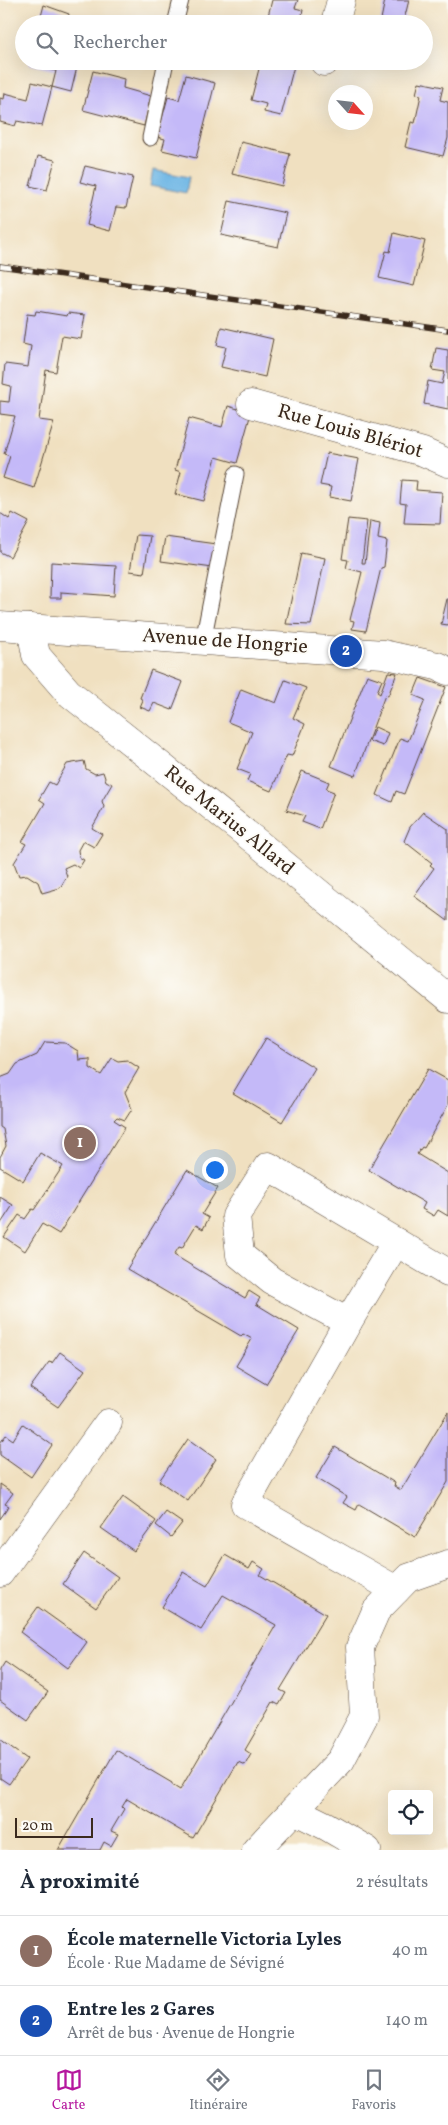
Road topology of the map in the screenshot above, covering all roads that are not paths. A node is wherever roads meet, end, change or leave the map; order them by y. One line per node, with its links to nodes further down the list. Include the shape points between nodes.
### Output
1 (181, 0): 3 (lane)
2 (341, 0): 4 (street)
3 (177, 15)
4 (337, 15)
5 (164, 70): 6 (lane)
6 (150, 138)
7 (251, 404): 8 (street, Rue Louis Blériot, via 423,452)
8 (448, 463)
9 (236, 474): 12 (lane)
10 (0, 626): 11 (street, Avenue de Hongrie)
11 (32, 628): 12 (street, Avenue de Hongrie); 14 (street, Rue Marius Allard, via 36,655 68,692)
12 (203, 641): 13 (street, Avenue de Hongrie, via 383,654)
13 (448, 671)
14 (448, 999)
15 (396, 1242): 16 (street); 17 (street); 17 (street, via 268,1166 236,1216 240,1255 272,1281)
16 (448, 1273)
17 (348, 1322): 21 (street, via 245,1504)
18 (108, 1423): 20 (street)
19 (448, 1564): 21 (street, via 408,1578)
20 (0, 1572)
21 (396, 1590): 22 (street, via 376,1611 360,1647 364,1716 341,1760)
22 (294, 1810): 23 (street); 24 (street)
23 (256, 1850)
24 (367, 1850)

